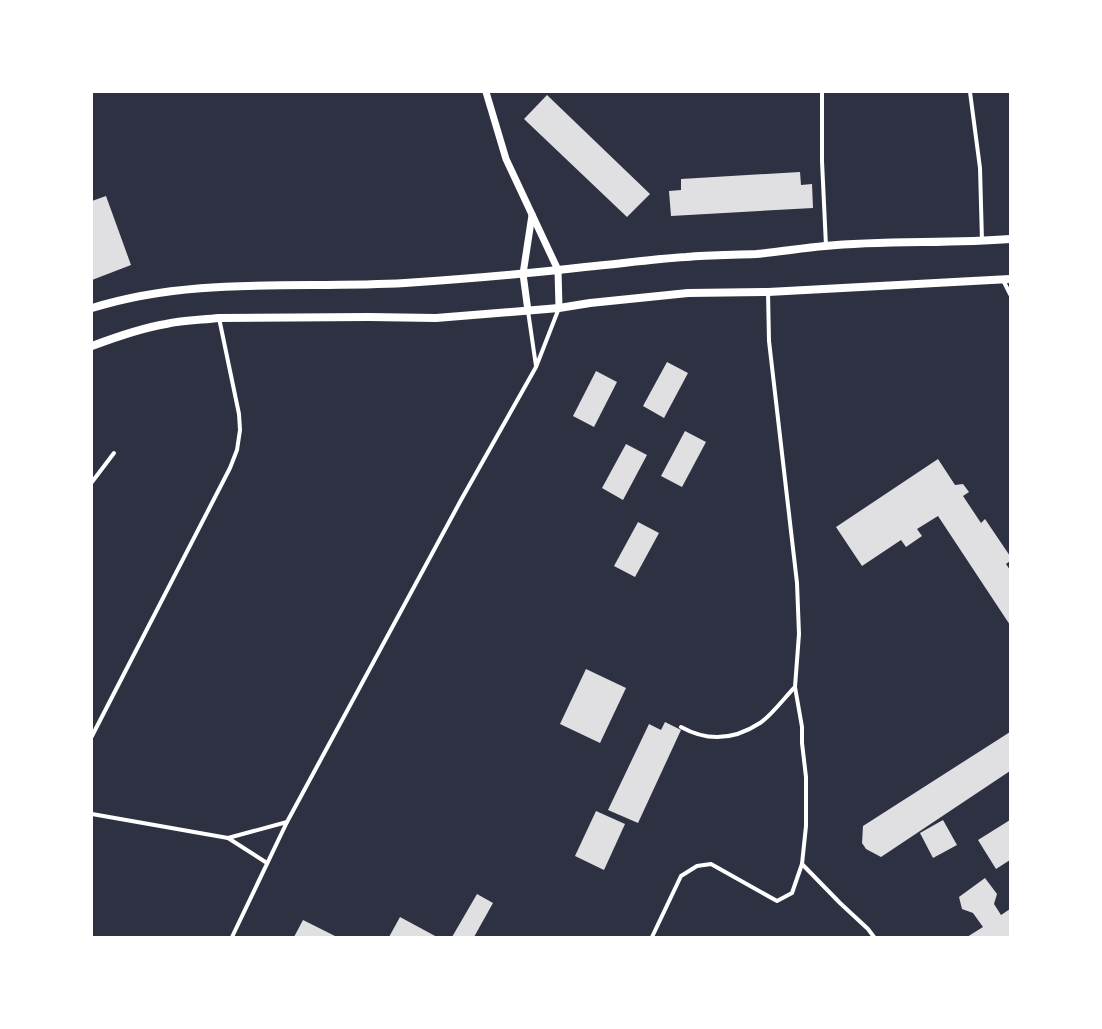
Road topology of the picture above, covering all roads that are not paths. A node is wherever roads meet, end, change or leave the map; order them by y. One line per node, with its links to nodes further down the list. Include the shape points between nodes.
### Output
1 (486, 92): 4 (street, via 506,159)
2 (822, 92): 7 (street)
3 (970, 92): 6 (street, via 980,168)
4 (532, 215): 8 (street); 9 (street)
5 (1010, 239): 6 (main road)
6 (982, 241): 7 (main road)
7 (826, 246): 8 (main road)
8 (558, 270): 9 (main road); 14 (street)
9 (524, 274): 13 (main road, via 404,283 203,288 138,296); 15 (street)
10 (1006, 280): 11 (main road); 12 (street)
11 (768, 292): 14 (main road, via 688,293); 21 (street, via 770,341 797,583 799,634)
12 (1010, 294)
13 (92, 308)
14 (559, 308): 15 (main road); 18 (street)
15 (528, 311): 16 (main road, via 436,318); 18 (street)
16 (219, 318): 17 (main road, via 166,324 118,336); 23 (street, via 239,414 237,450)
17 (92, 346)
18 (536, 367): 25 (street)
19 (114, 453): 20 (street)
20 (92, 482)
21 (795, 687): 22 (street, via 761,723 734,735 718,738 704,736 692,733); 28 (street, via 806,777 806,826)
22 (681, 726)
23 (92, 736)
24 (92, 814): 26 (street)
25 (287, 822): 26 (street); 27 (street)
26 (228, 838): 27 (street)
27 (267, 863): 29 (street)
28 (802, 864): 30 (street, via 792,893 777,901 711,864 697,866 681,876); 31 (street)
29 (232, 937)
30 (652, 937)
31 (874, 937)

